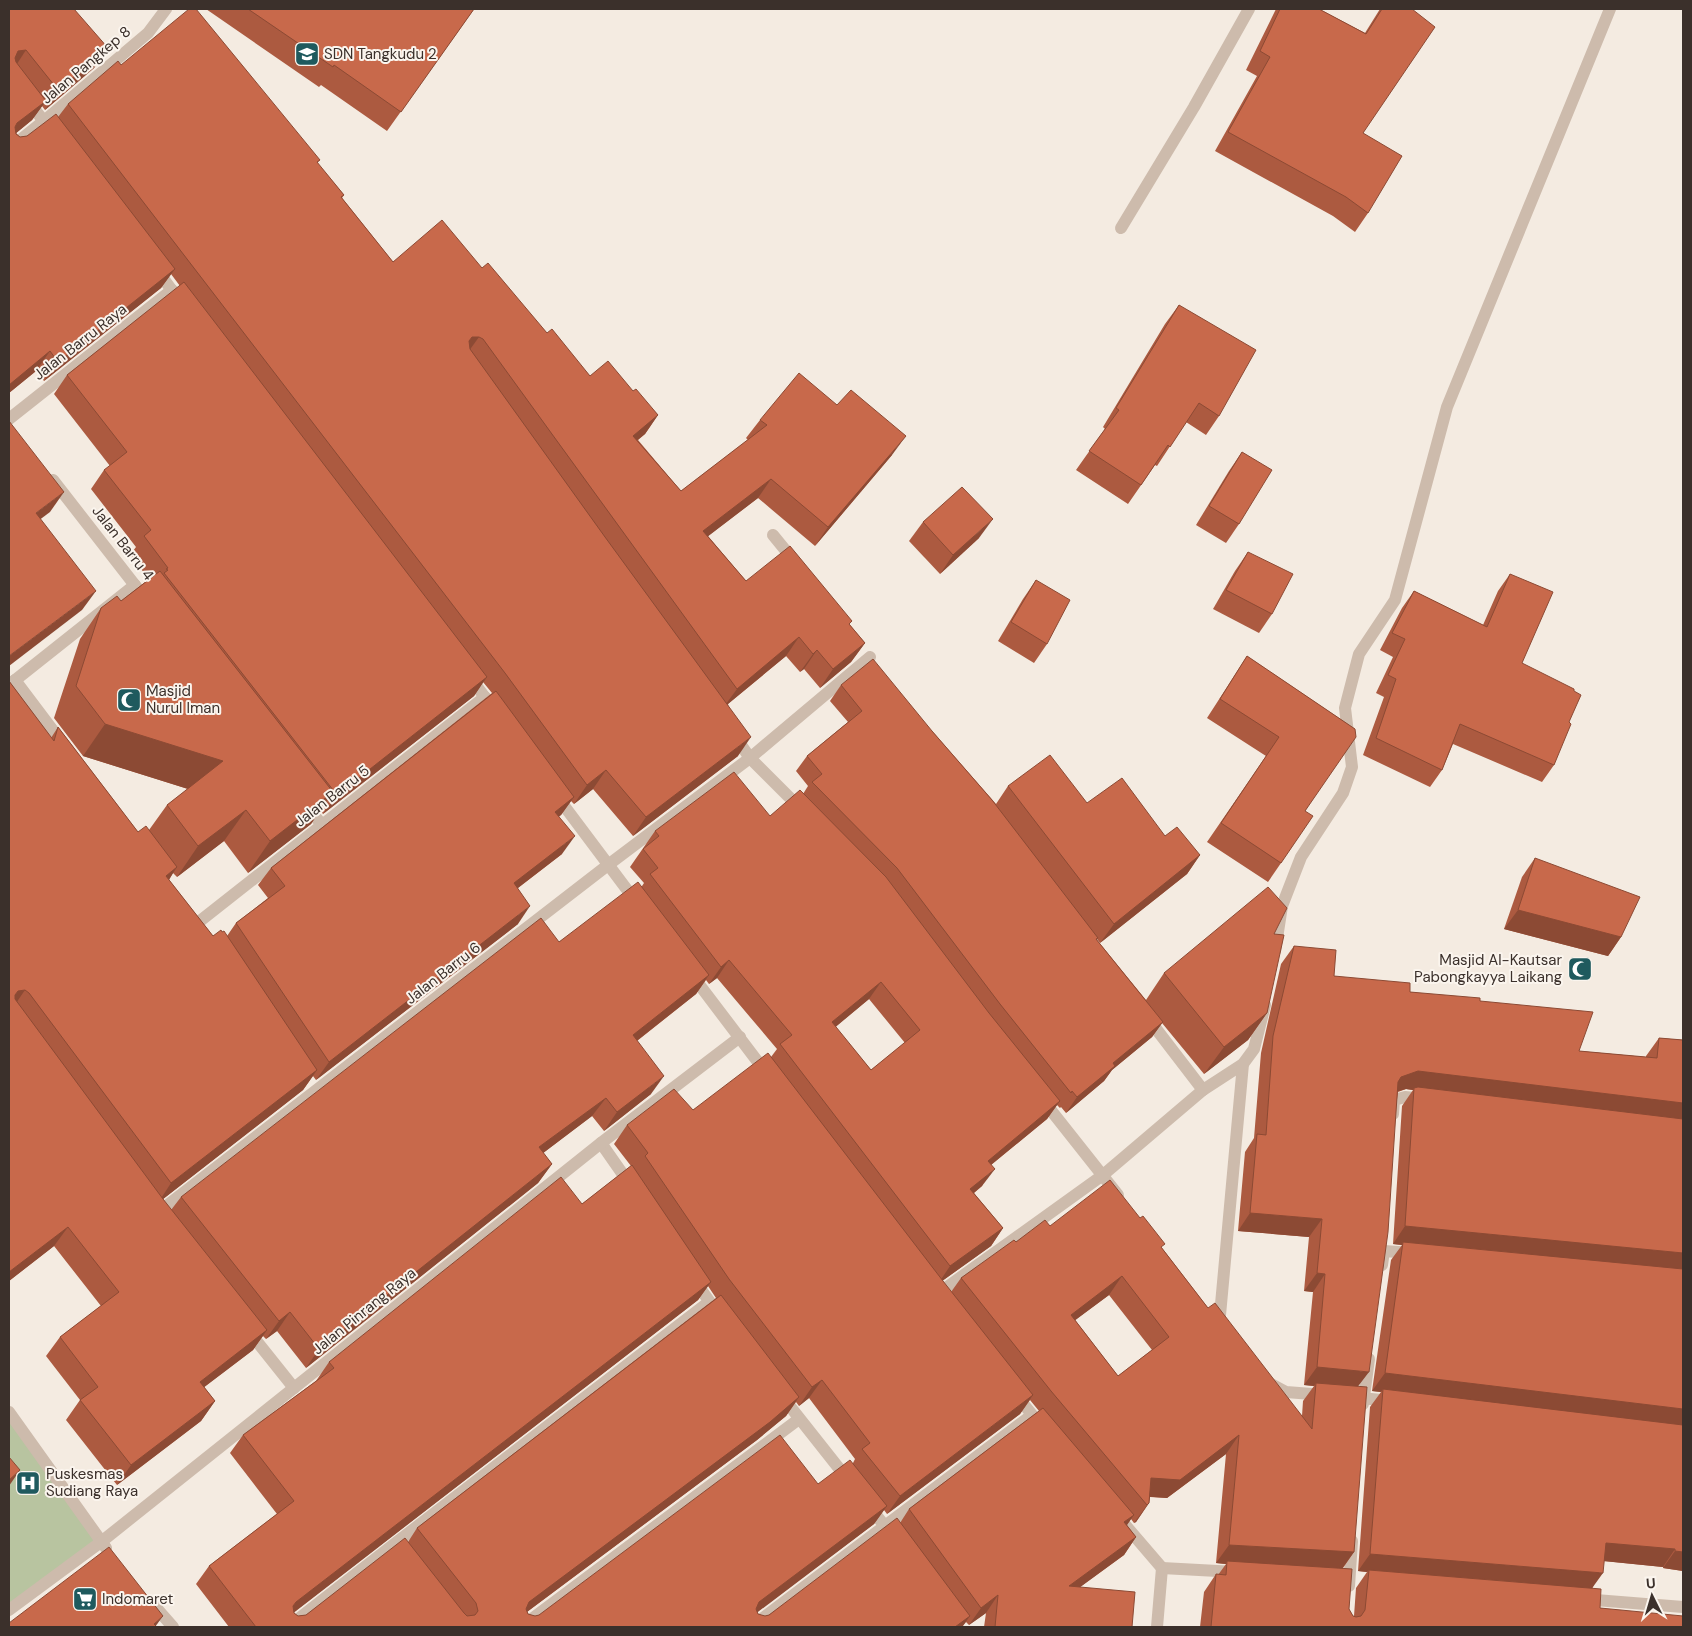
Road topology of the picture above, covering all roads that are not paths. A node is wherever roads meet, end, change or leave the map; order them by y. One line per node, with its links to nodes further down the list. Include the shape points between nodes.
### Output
1 (166, 9): 5 (street, Jalan Pangkep 8, via 148,34)
2 (1249, 9): 8 (street)
3 (1610, 9): 33 (street, via 1447,407 1395,600 1359,654 1345,708 1352,767 1343,793 1301,857 1282,906)
4 (9, 77): 5 (street)
5 (44, 121): 6 (street); 7 (street, Jalan Pangkep 8)
6 (62, 144)
7 (9, 148)
8 (1121, 228)
9 (149, 259): 10 (street)
10 (172, 290): 11 (street); 12 (street, Jalan Barru Raya)
11 (190, 313)
12 (9, 419)
13 (45, 470): 16 (street, Jalan Barru 4)
14 (773, 535): 15 (street)
15 (803, 573)
16 (135, 584): 17 (street, Jalan Barru 4); 20 (street)
17 (153, 608)
18 (870, 657): 25 (street, Jalan Barru 6)
19 (461, 666): 21 (street)
20 (12, 682): 24 (street)
21 (485, 697): 22 (street); 29 (street, Jalan Barru 5)
22 (503, 721)
23 (727, 726): 25 (street)
24 (74, 758)
25 (750, 758): 28 (street); 30 (street, Jalan Barru 6)
26 (549, 785): 30 (street)
27 (298, 794): 29 (street)
28 (812, 820)
29 (322, 825): 32 (street, Jalan Barru 5)
30 (608, 865): 31 (street); 48 (street, Jalan Barru 6, via 311,1087)
31 (644, 912)
32 (200, 921)
33 (1272, 962)
34 (686, 967): 37 (street)
35 (1267, 996): 38 (street, via 1254,1049)
36 (1136, 1004): 40 (street)
37 (740, 1037): 39 (street); 44 (street, Jalan Pinrang Raya)
38 (1242, 1064): 40 (street); 54 (street, via 1222,1332)
39 (774, 1082)
40 (1203, 1090): 45 (street)
41 (1037, 1092): 45 (street)
42 (1434, 1100): 43 (street, via 1405,1097 1394,1100)
43 (1392, 1122)
44 (601, 1143): 46 (street); 60 (street, Jalan Pinrang Raya)
45 (1103, 1175): 47 (street); 52 (street)
46 (639, 1199)
47 (1126, 1206)
48 (156, 1214)
49 (1423, 1254): 51 (street, via 1384,1246)
50 (688, 1270): 53 (street)
51 (1380, 1280)
52 (936, 1295)
53 (709, 1302): 56 (street); 83 (street, via 396,1548)
54 (1207, 1313)
55 (240, 1320): 60 (street)
56 (727, 1326)
57 (1370, 1349): 62 (street)
58 (1259, 1375): 62 (street, via 1286,1392)
59 (1008, 1385): 65 (street)
60 (294, 1388): 72 (street, Jalan Pinrang Raya)
61 (775, 1388): 67 (street)
62 (1363, 1398): 63 (street); 66 (street)
63 (1402, 1402)
64 (9, 1412): 72 (street)
65 (1032, 1415): 68 (street); 70 (street)
66 (1362, 1417)
67 (799, 1419): 70 (street); 84 (street)
68 (1050, 1436)
69 (1118, 1517): 75 (street)
70 (885, 1526): 73 (street); 85 (street)
71 (1353, 1532): 79 (street)
72 (101, 1542): 74 (street); 81 (street, Jalan Pinrang Raya)
73 (902, 1548)
74 (113, 1556)
75 (1162, 1568): 76 (street); 86 (street)
76 (1246, 1573)
77 (143, 1592): 82 (street)
78 (1575, 1598): 80 (street)
79 (1348, 1599)
80 (1683, 1607)
81 (9, 1610)
82 (173, 1627)
83 (288, 1627)
84 (521, 1627)
85 (752, 1627)
86 (1157, 1627)

